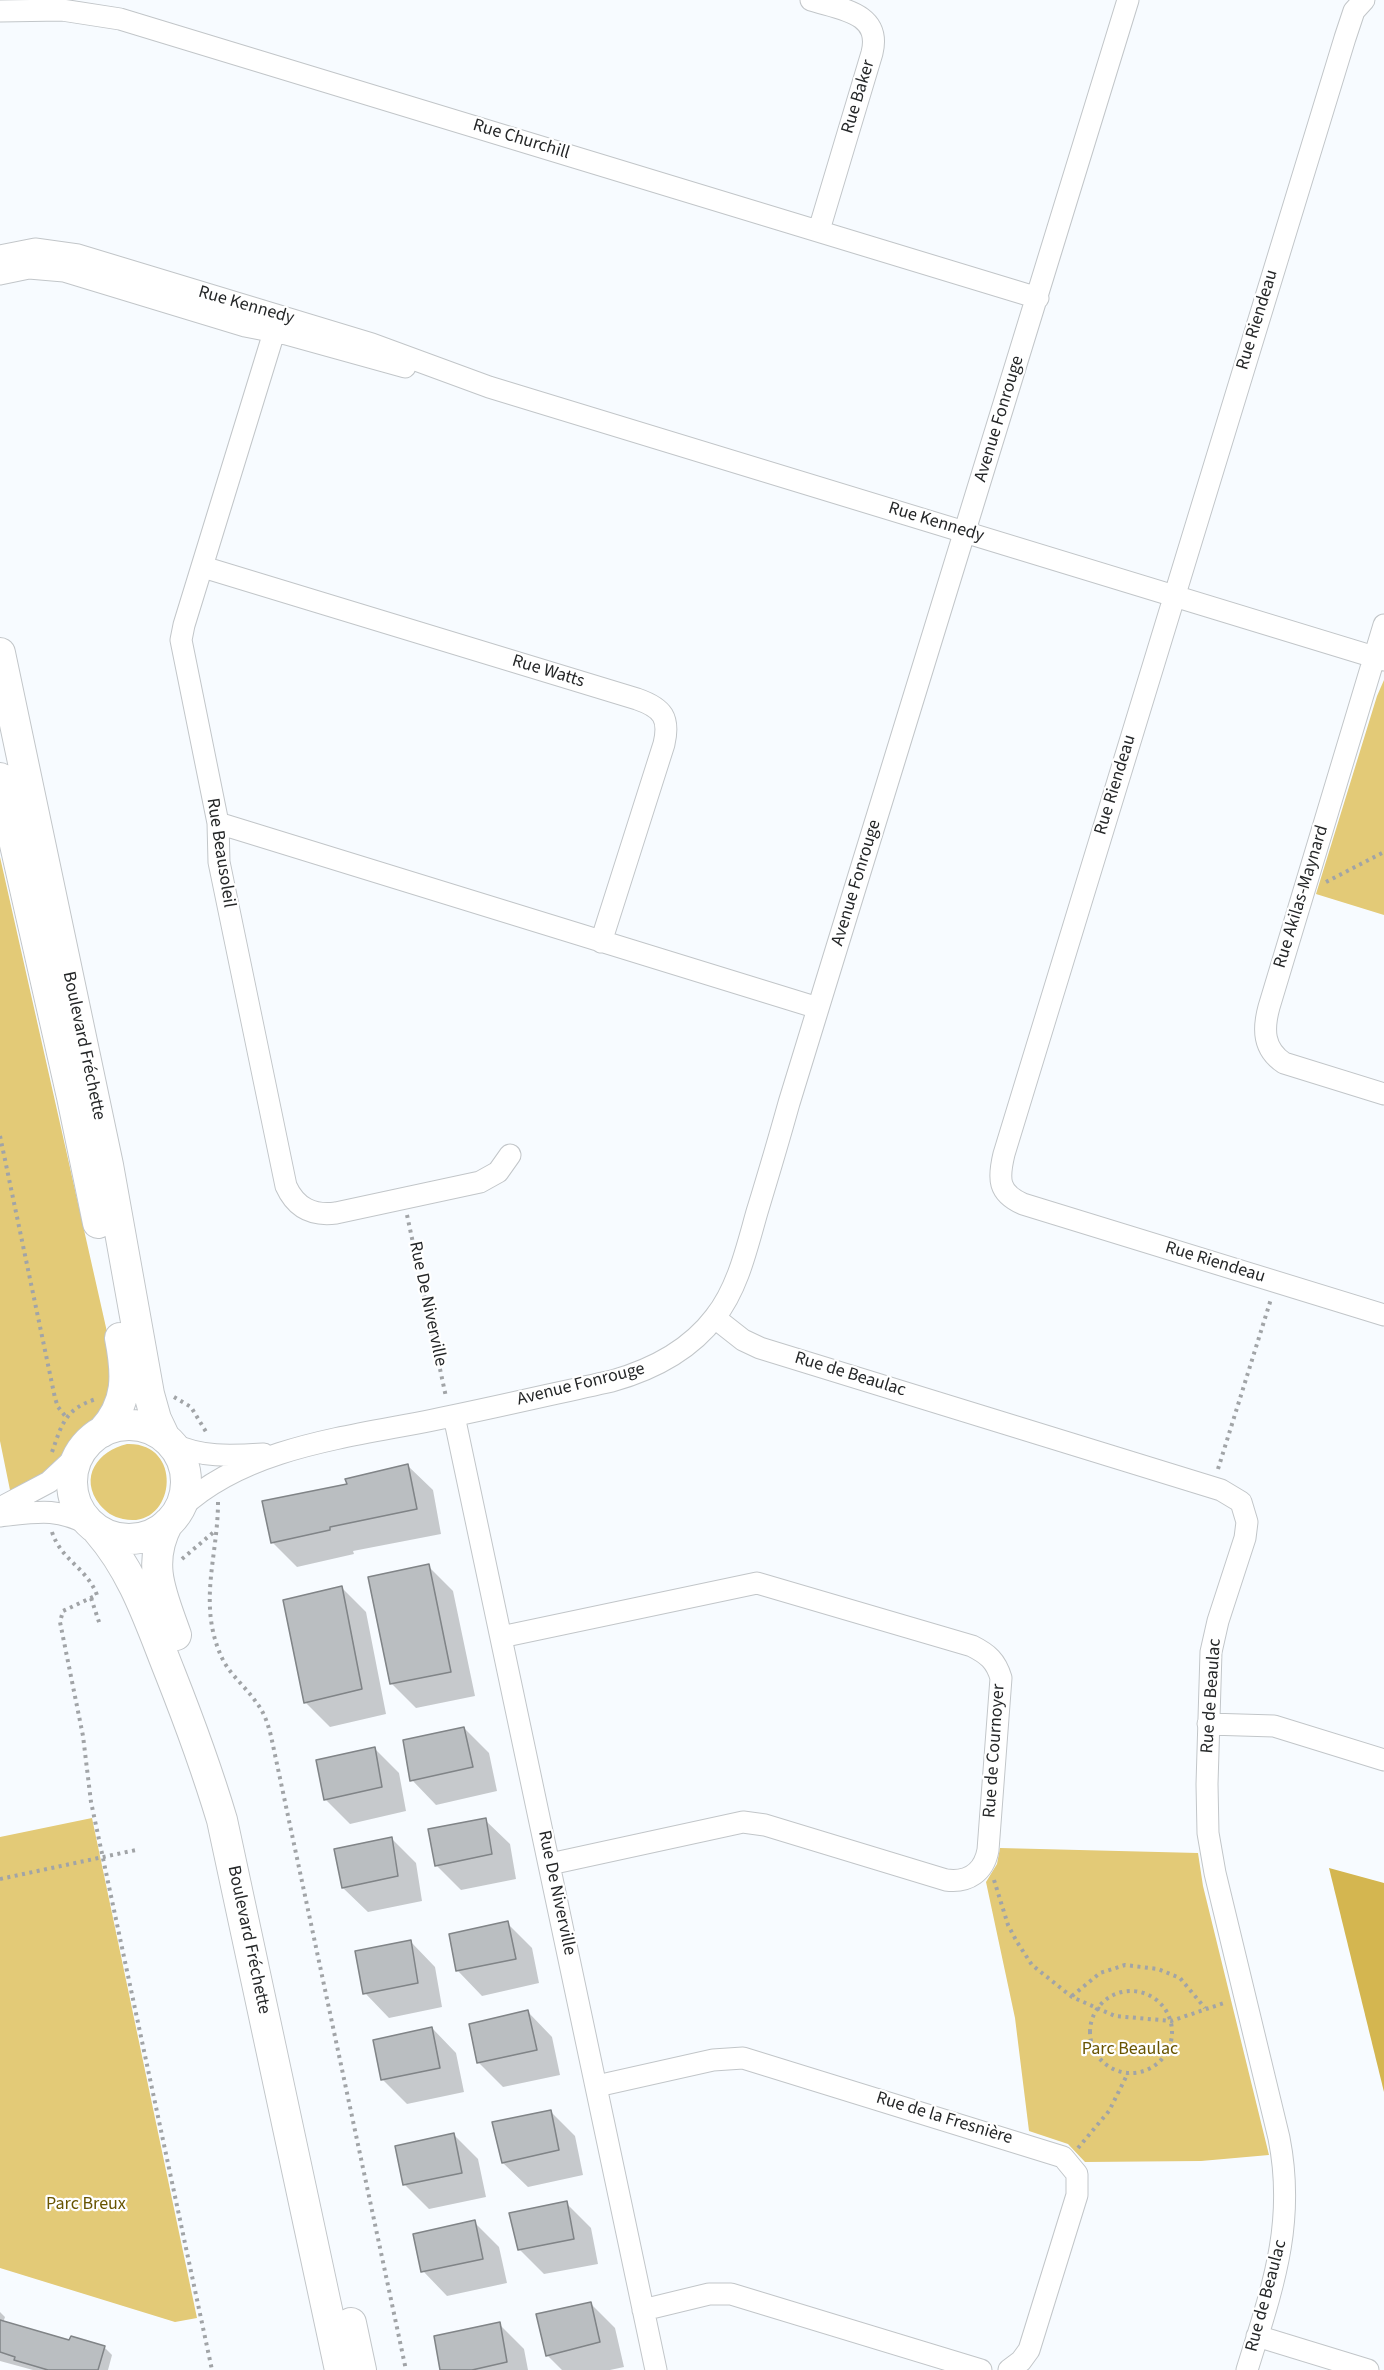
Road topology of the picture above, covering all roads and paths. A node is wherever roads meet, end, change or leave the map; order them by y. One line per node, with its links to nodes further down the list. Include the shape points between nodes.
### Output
1 (811, 0): 5 (street, Rue Baker, via 861,17 874,39)
2 (1128, 0): 7 (street, Avenue Fonrouge)
3 (1364, 0): 11 (street, Rue Riendeau, via 1354,11 1345,38)
4 (0, 11): 5 (street, Rue Churchill, via 62,10 120,19)
5 (819, 230): 7 (street, Rue Churchill)
6 (2, 259): 8 (street, Rue Kennedy, via 70,272 245,326)
7 (1038, 298): 9 (street, Avenue Fonrouge)
8 (277, 324): 9 (street, Rue Kennedy, via 369,359 489,387); 10 (street, Rue Beausoleil)
9 (966, 531): 11 (street, Rue Kennedy); 20 (street, Avenue Fonrouge)
10 (203, 567): 16 (street, Rue Beausoleil, via 181,640); 19 (street, Rue Watts, via 637,699 659,710 666,721 664,744)
11 (1174, 596): 14 (street, Rue Kennedy); 25 (street, Rue Riendeau, via 1004,1154 1000,1179 1008,1196 1023,1204)
12 (1384, 625): 14 (street, Rue Akilas-Maynard)
13 (0, 654): 33 (main road, Boulevard Fréchette, via 108,1165 149,1394 156,1419)
14 (1379, 658): 18 (street, Rue Akilas-Maynard)
15 (0, 778): 32 (main road, Boulevard Fréchette, via 75,1109 123,1352 123,1396 118,1412)
16 (218, 822): 19 (street); 23 (street, Rue Beausoleil, via 219,862 286,1186 295,1201 313,1212 327,1214 404,1200 480,1182 498,1172)
17 (1384, 852): 18 (path)
18 (1303, 895): 21 (street, Rue Akilas-Maynard, via 1266,1017 1268,1046 1277,1059 1290,1066)
19 (601, 942): 20 (street)
20 (818, 1008): 27 (street, Avenue Fonrouge, via 745,1253)
21 (1384, 1094)
22 (0, 1136): 31 (path, via 55,1398)
23 (510, 1155)
24 (407, 1212): 30 (path, Rue De Niverville)
25 (1276, 1282): 26 (street, Rue Riendeau); 37 (path)
26 (1384, 1315)
27 (715, 1318): 30 (street, Avenue Fonrouge, via 675,1353 642,1372 612,1381); 37 (street, Rue de Beaulac, via 760,1348)
28 (170, 1395): 34 (path, via 190,1407)
29 (98, 1398): 31 (path)
30 (450, 1406): 36 (street, Avenue Fonrouge); 48 (street, Rue De Niverville)
31 (66, 1417): 35 (path)
32 (102, 1432): 33 (main road, via 138,1425 157,1431); 35 (main road)
33 (168, 1440): 36 (street, via 192,1452 215,1455); 41 (main road, via 181,1459 186,1478 185,1497)
34 (210, 1440)
35 (65, 1454): 39 (street, via 49,1482); 43 (main road, via 73,1467 71,1487 77,1506)
36 (277, 1454): 41 (street, via 215,1480)
37 (1213, 1487): 49 (street, Rue de Beaulac, via 1241,1502 1247,1522 1214,1636)
38 (218, 1498): 44 (path)
39 (0, 1508)
40 (0, 1516): 43 (street, via 55,1512 72,1515)
41 (174, 1516): 43 (main road, via 159,1531 138,1539 117,1538); 68 (main road, Boulevard Fréchette, via 158,1545 159,1584 226,1768 245,1834)
42 (51, 1527): 46 (path, via 59,1549 94,1587 97,1595)
43 (94, 1528): 67 (main road, Boulevard Fréchette, via 120,1558 137,1589 202,1755 222,1820)
44 (215, 1530): 45 (path); 69 (path, via 208,1593 211,1623 222,1659 257,1702 271,1736)
45 (175, 1563)
46 (91, 1598): 47 (path); 52 (path, via 63,1611 60,1622)
47 (100, 1625)
48 (501, 1637): 53 (street, Rue de Cournoyer, via 757,1584 972,1646 992,1658 1000,1678); 54 (street, Rue De Niverville)
49 (1208, 1724): 50 (street, via 1274,1726); 57 (street, Rue de Beaulac, via 1209,1845)
50 (1384, 1760)
51 (136, 1850): 52 (path)
52 (103, 1857): 55 (path); 66 (path)
53 (986, 1858): 54 (street, via 973,1875 960,1881 946,1880 765,1825 743,1822); 56 (path, via 1017,1942 1032,1965)
54 (550, 1864): 62 (street, Rue De Niverville)
55 (0, 1879)
56 (1072, 1997): 58 (path); 59 (path, via 1100,1973 1125,1965 1158,1969 1180,1978)
57 (1245, 1997): 59 (path); 65 (street, Rue de Beaulac, via 1286,2182 1282,2245)
58 (1098, 2008): 60 (path, via 1115,2016); 60 (path, via 1114,1994 1136,1991 1156,1999); 61 (path, via 1091,2023 1092,2044 1104,2062)
59 (1205, 2008): 60 (path)
60 (1171, 2021): 61 (path, via 1171,2040 1163,2058 1146,2070)
61 (1128, 2072): 63 (path, via 1109,2111)
62 (597, 2086): 63 (street, Rue de la Fresnière, via 705,2061 744,2058 1053,2152); 64 (street, Rue De Niverville)
63 (1067, 2160): 72 (street, via 1077,2174 1077,2195 1029,2350)
64 (643, 2310): 70 (street, Rue De Niverville); 71 (street, via 709,2294 731,2294)
65 (1257, 2336): 73 (street, Rue de Beaulac); 74 (street)
66 (212, 2370)
67 (340, 2370)
68 (362, 2370)
69 (406, 2370)
70 (656, 2370)
71 (981, 2370)
72 (1009, 2370)
73 (1247, 2370)
74 (1368, 2370)

